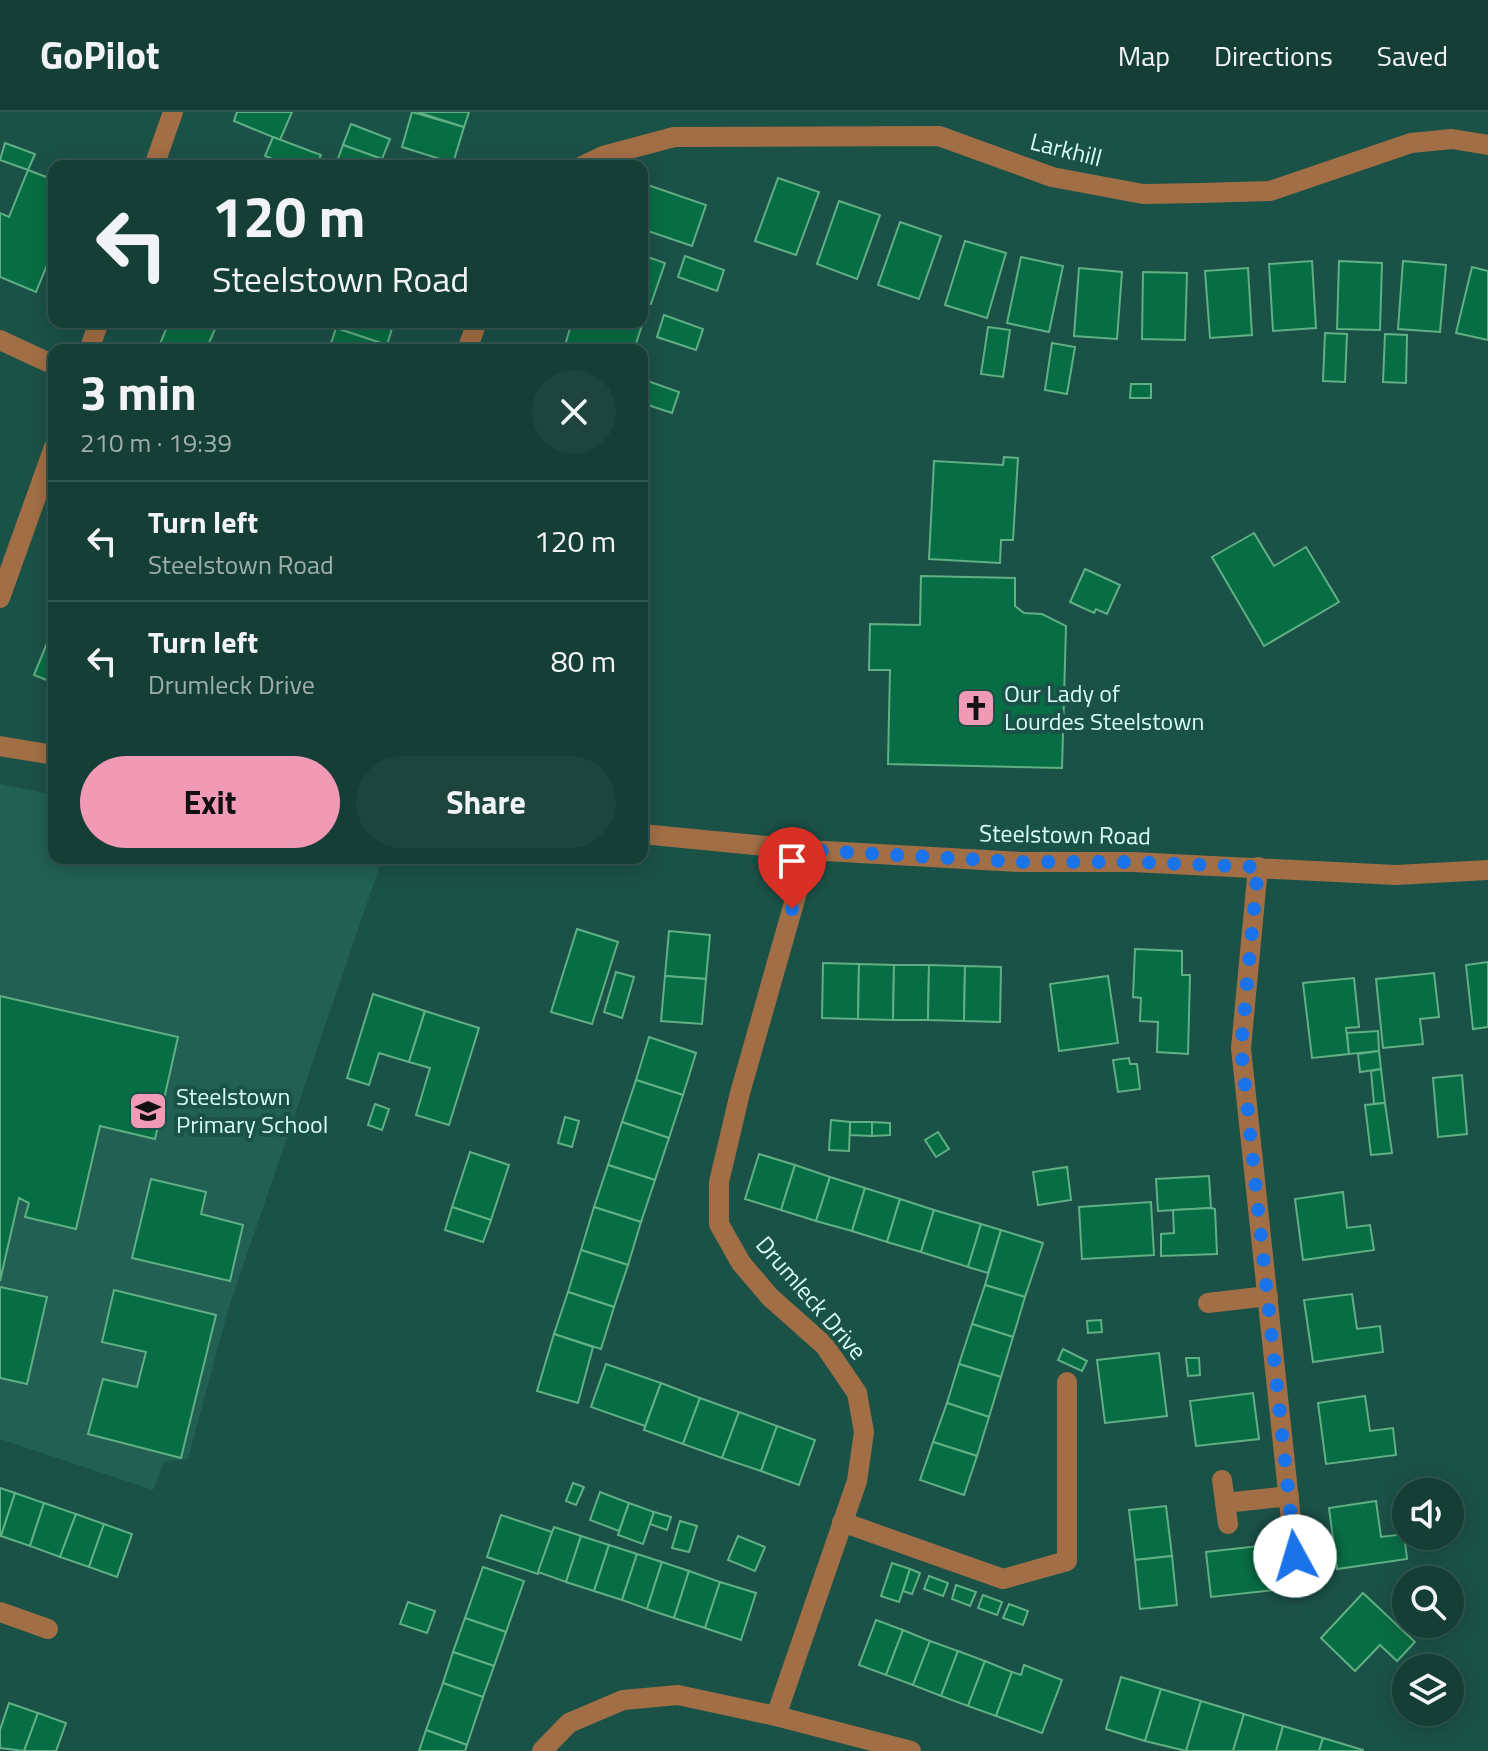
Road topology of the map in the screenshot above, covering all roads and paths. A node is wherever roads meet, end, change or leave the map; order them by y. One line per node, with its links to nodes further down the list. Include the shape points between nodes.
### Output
1 (173, 112): 3 (street)
2 (1488, 145): 4 (street, Larkhill, via 1452,139 1411,143 1270,191 1143,194 1052,177 939,136 674,137)
3 (156, 160)
4 (595, 160)
5 (0, 340): 6 (street)
6 (48, 362)
7 (48, 464): 8 (street)
8 (0, 598)
9 (0, 746): 10 (street)
10 (48, 754)
11 (648, 835): 12 (street, Steelstown Road)
12 (807, 850): 13 (street, Steelstown Road); 21 (street, Drumleck Drive, via 726,1152 719,1182 719,1224 741,1263 825,1346 857,1393 864,1432 857,1481)
13 (1258, 867): 14 (street, Steelstown Road, via 1396,875); 15 (street, via 1241,1048)
14 (1488, 870)
15 (1268, 1296): 16 (street); 19 (street)
16 (1208, 1303)
17 (1067, 1382): 21 (street, via 1067,1561 1003,1579)
18 (1222, 1480): 20 (street)
19 (1289, 1496): 20 (street); 23 (street)
20 (1225, 1503): 22 (street)
21 (842, 1522): 26 (street, Drumleck Drive)
22 (1228, 1524)
23 (1298, 1586)
24 (0, 1612): 25 (street)
25 (48, 1629)
26 (776, 1716): 27 (street, via 678,1695 623,1700 569,1723); 28 (street)
27 (542, 1751)
28 (911, 1751)

